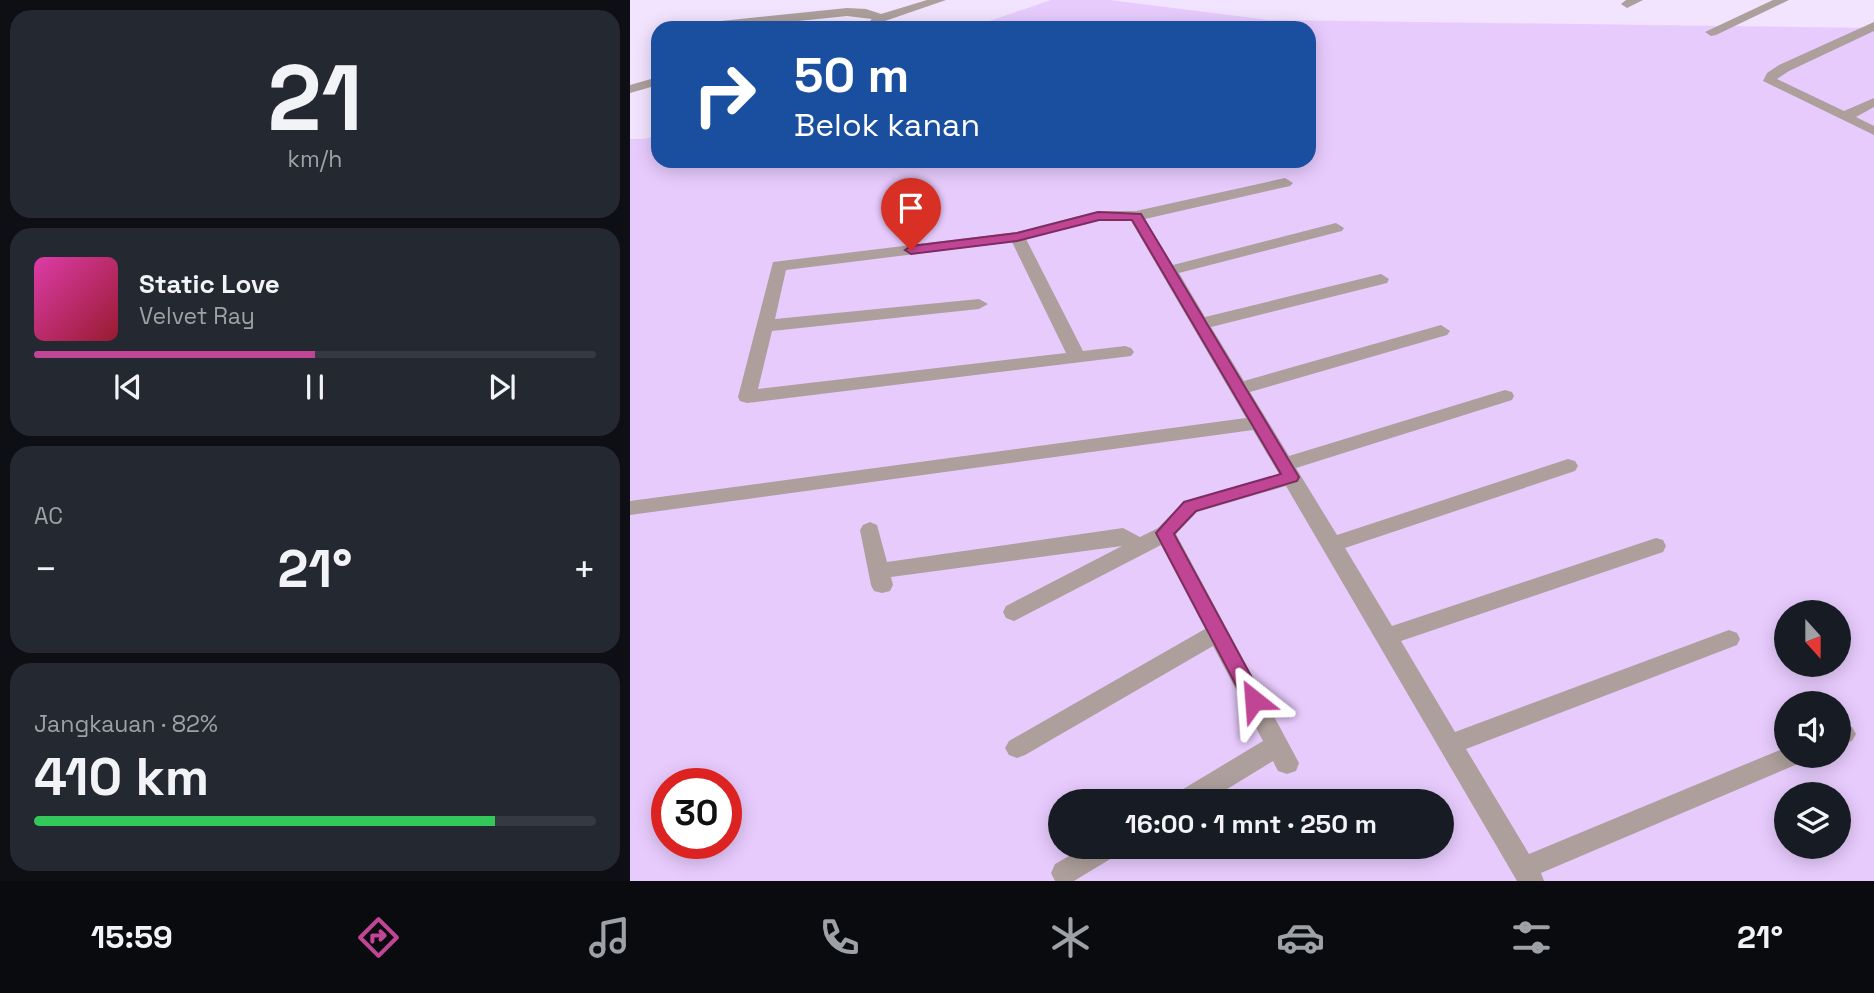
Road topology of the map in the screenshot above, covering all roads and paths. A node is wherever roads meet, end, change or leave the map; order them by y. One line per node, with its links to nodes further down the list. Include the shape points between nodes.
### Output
1 (940, 0): 3 (street)
2 (1783, 0): 7 (street)
3 (881, 18): 4 (street, via 847,12); 5 (street)
4 (760, 21)
5 (877, 21)
6 (1874, 26): 11 (street, via 1784,68 1770,81)
7 (1711, 32)
8 (651, 83): 9 (street)
9 (630, 89)
10 (1874, 102): 11 (street)
11 (1844, 117): 12 (street)
12 (1874, 131)
13 (1285, 183): 14 (street)
14 (1136, 216): 16 (street, via 1098,216); 17 (street)
15 (1336, 229): 17 (street)
16 (1017, 237): 21 (street, via 779,266); 24 (street)
17 (1168, 271): 20 (street)
18 (1381, 279): 20 (street)
19 (979, 304): 21 (street)
20 (1200, 324): 25 (street)
21 (764, 326): 24 (street, via 747,397)
22 (1441, 331): 25 (street)
23 (1125, 352): 24 (street)
24 (1077, 358)
25 (1238, 389): 27 (street)
26 (1505, 396): 29 (street)
27 (1259, 423): 29 (street); 30 (street)
28 (1568, 466): 33 (street)
29 (1287, 471): 32 (street, via 1190,507); 33 (street)
30 (630, 508)
31 (870, 530): 34 (street, via 880,578 1123,537)
32 (1165, 533): 34 (street); 37 (street)
33 (1331, 545): 38 (street)
34 (1139, 546): 36 (street)
35 (1656, 546): 38 (street)
36 (1014, 612)
37 (1218, 632): 41 (street); 43 (street, via 1282,754)
38 (1386, 637): 40 (street)
39 (1730, 639): 40 (street)
40 (1450, 744): 46 (street)
41 (1017, 748)
42 (1774, 764): 46 (street)
43 (1211, 789)
44 (1088, 859): 45 (street)
45 (1064, 873)
46 (1527, 874)

